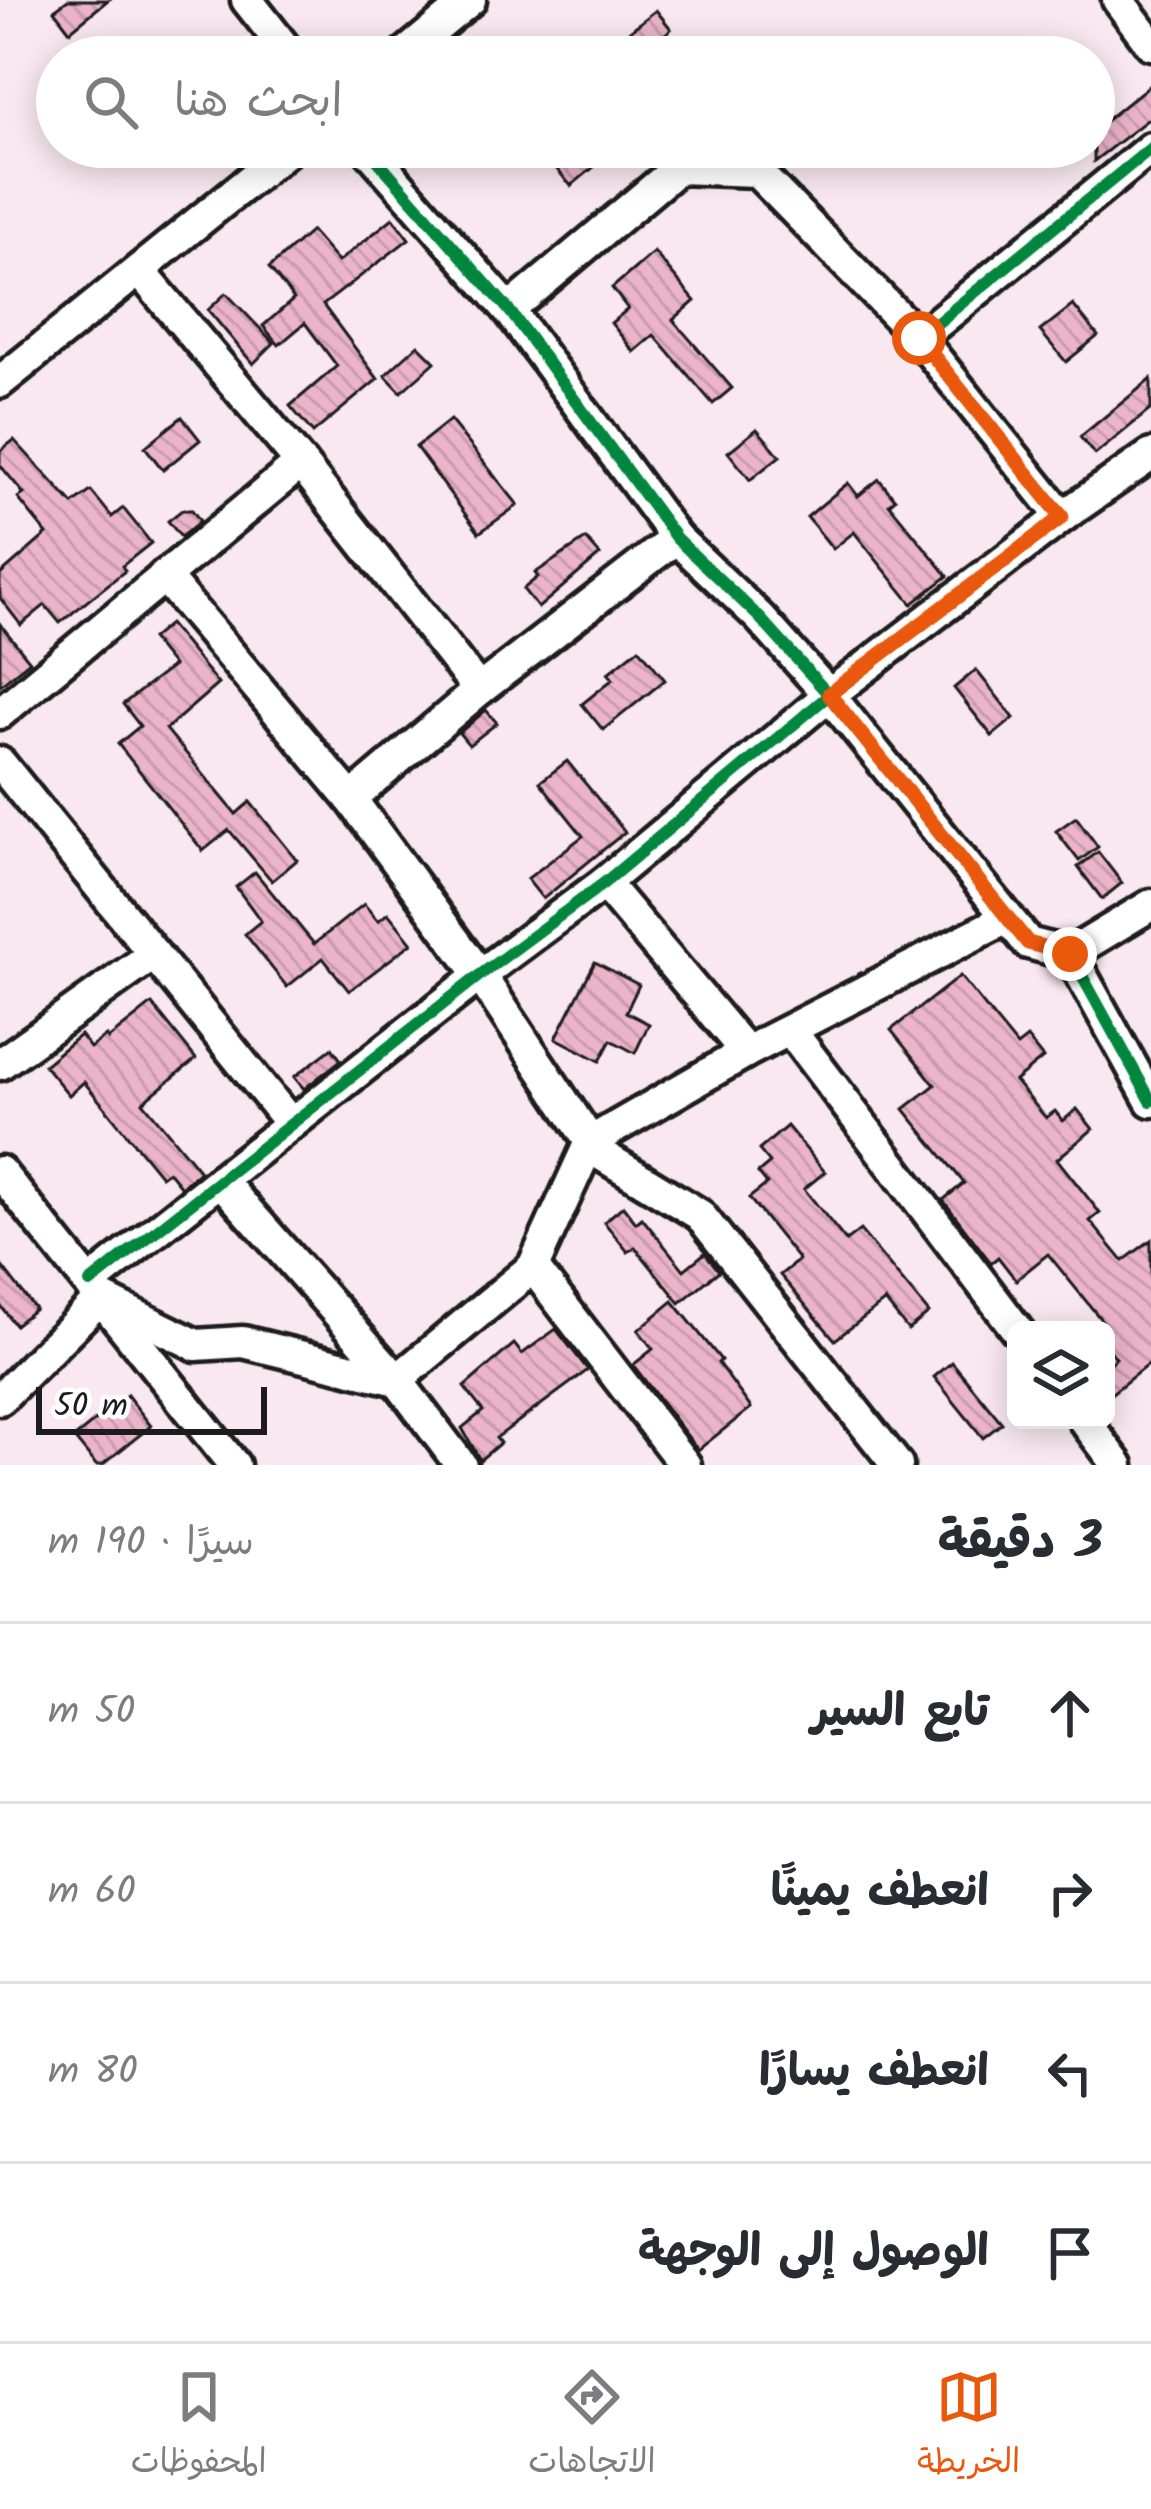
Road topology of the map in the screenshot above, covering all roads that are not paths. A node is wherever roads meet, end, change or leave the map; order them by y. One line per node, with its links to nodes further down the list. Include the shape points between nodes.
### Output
1 (247, 0): 4 (street)
2 (470, 0): 5 (street)
3 (1118, 0): 6 (street)
4 (275, 36)
5 (426, 36)
6 (1151, 44)
7 (1151, 148): 12 (street)
8 (265, 168): 10 (street)
9 (384, 168): 11 (street)
10 (139, 270): 13 (street); 15 (street)
11 (509, 310): 12 (street, via 678,168 756,171); 17 (street)
12 (919, 338): 16 (street)
13 (0, 382)
14 (1151, 455): 16 (street)
15 (301, 463): 18 (street); 19 (street)
16 (1062, 517): 20 (street)
17 (676, 538): 19 (street); 20 (street)
18 (164, 576): 21 (street); 23 (street)
19 (478, 690): 23 (street)
20 (829, 694): 24 (street); 26 (street)
21 (0, 712)
22 (0, 763): 27 (street)
23 (351, 799): 29 (street)
24 (604, 883): 29 (street); 31 (street)
25 (1151, 905): 28 (street)
26 (1007, 918): 28 (street, via 1028,943); 30 (street)
27 (154, 954): 32 (street); 34 (street)
28 (1070, 954): 33 (street)
29 (480, 975): 34 (street); 35 (street)
30 (790, 1030): 31 (street); 40 (street)
31 (746, 1052): 35 (street)
32 (0, 1064)
33 (1151, 1101)
34 (292, 1124): 37 (street)
35 (590, 1142): 38 (street); 47 (street, via 700,1215)
36 (0, 1172): 39 (street)
37 (220, 1180): 39 (street); 41 (street)
38 (533, 1267): 41 (street); 46 (street)
39 (96, 1290): 41 (street, via 196,1345 243,1342); 42 (street); 44 (street)
40 (1009, 1321)
41 (397, 1380): 45 (street)
42 (0, 1399)
43 (1091, 1429): 48 (street)
44 (234, 1465)
45 (461, 1465)
46 (685, 1465)
47 (897, 1465)
48 (1118, 1465)

